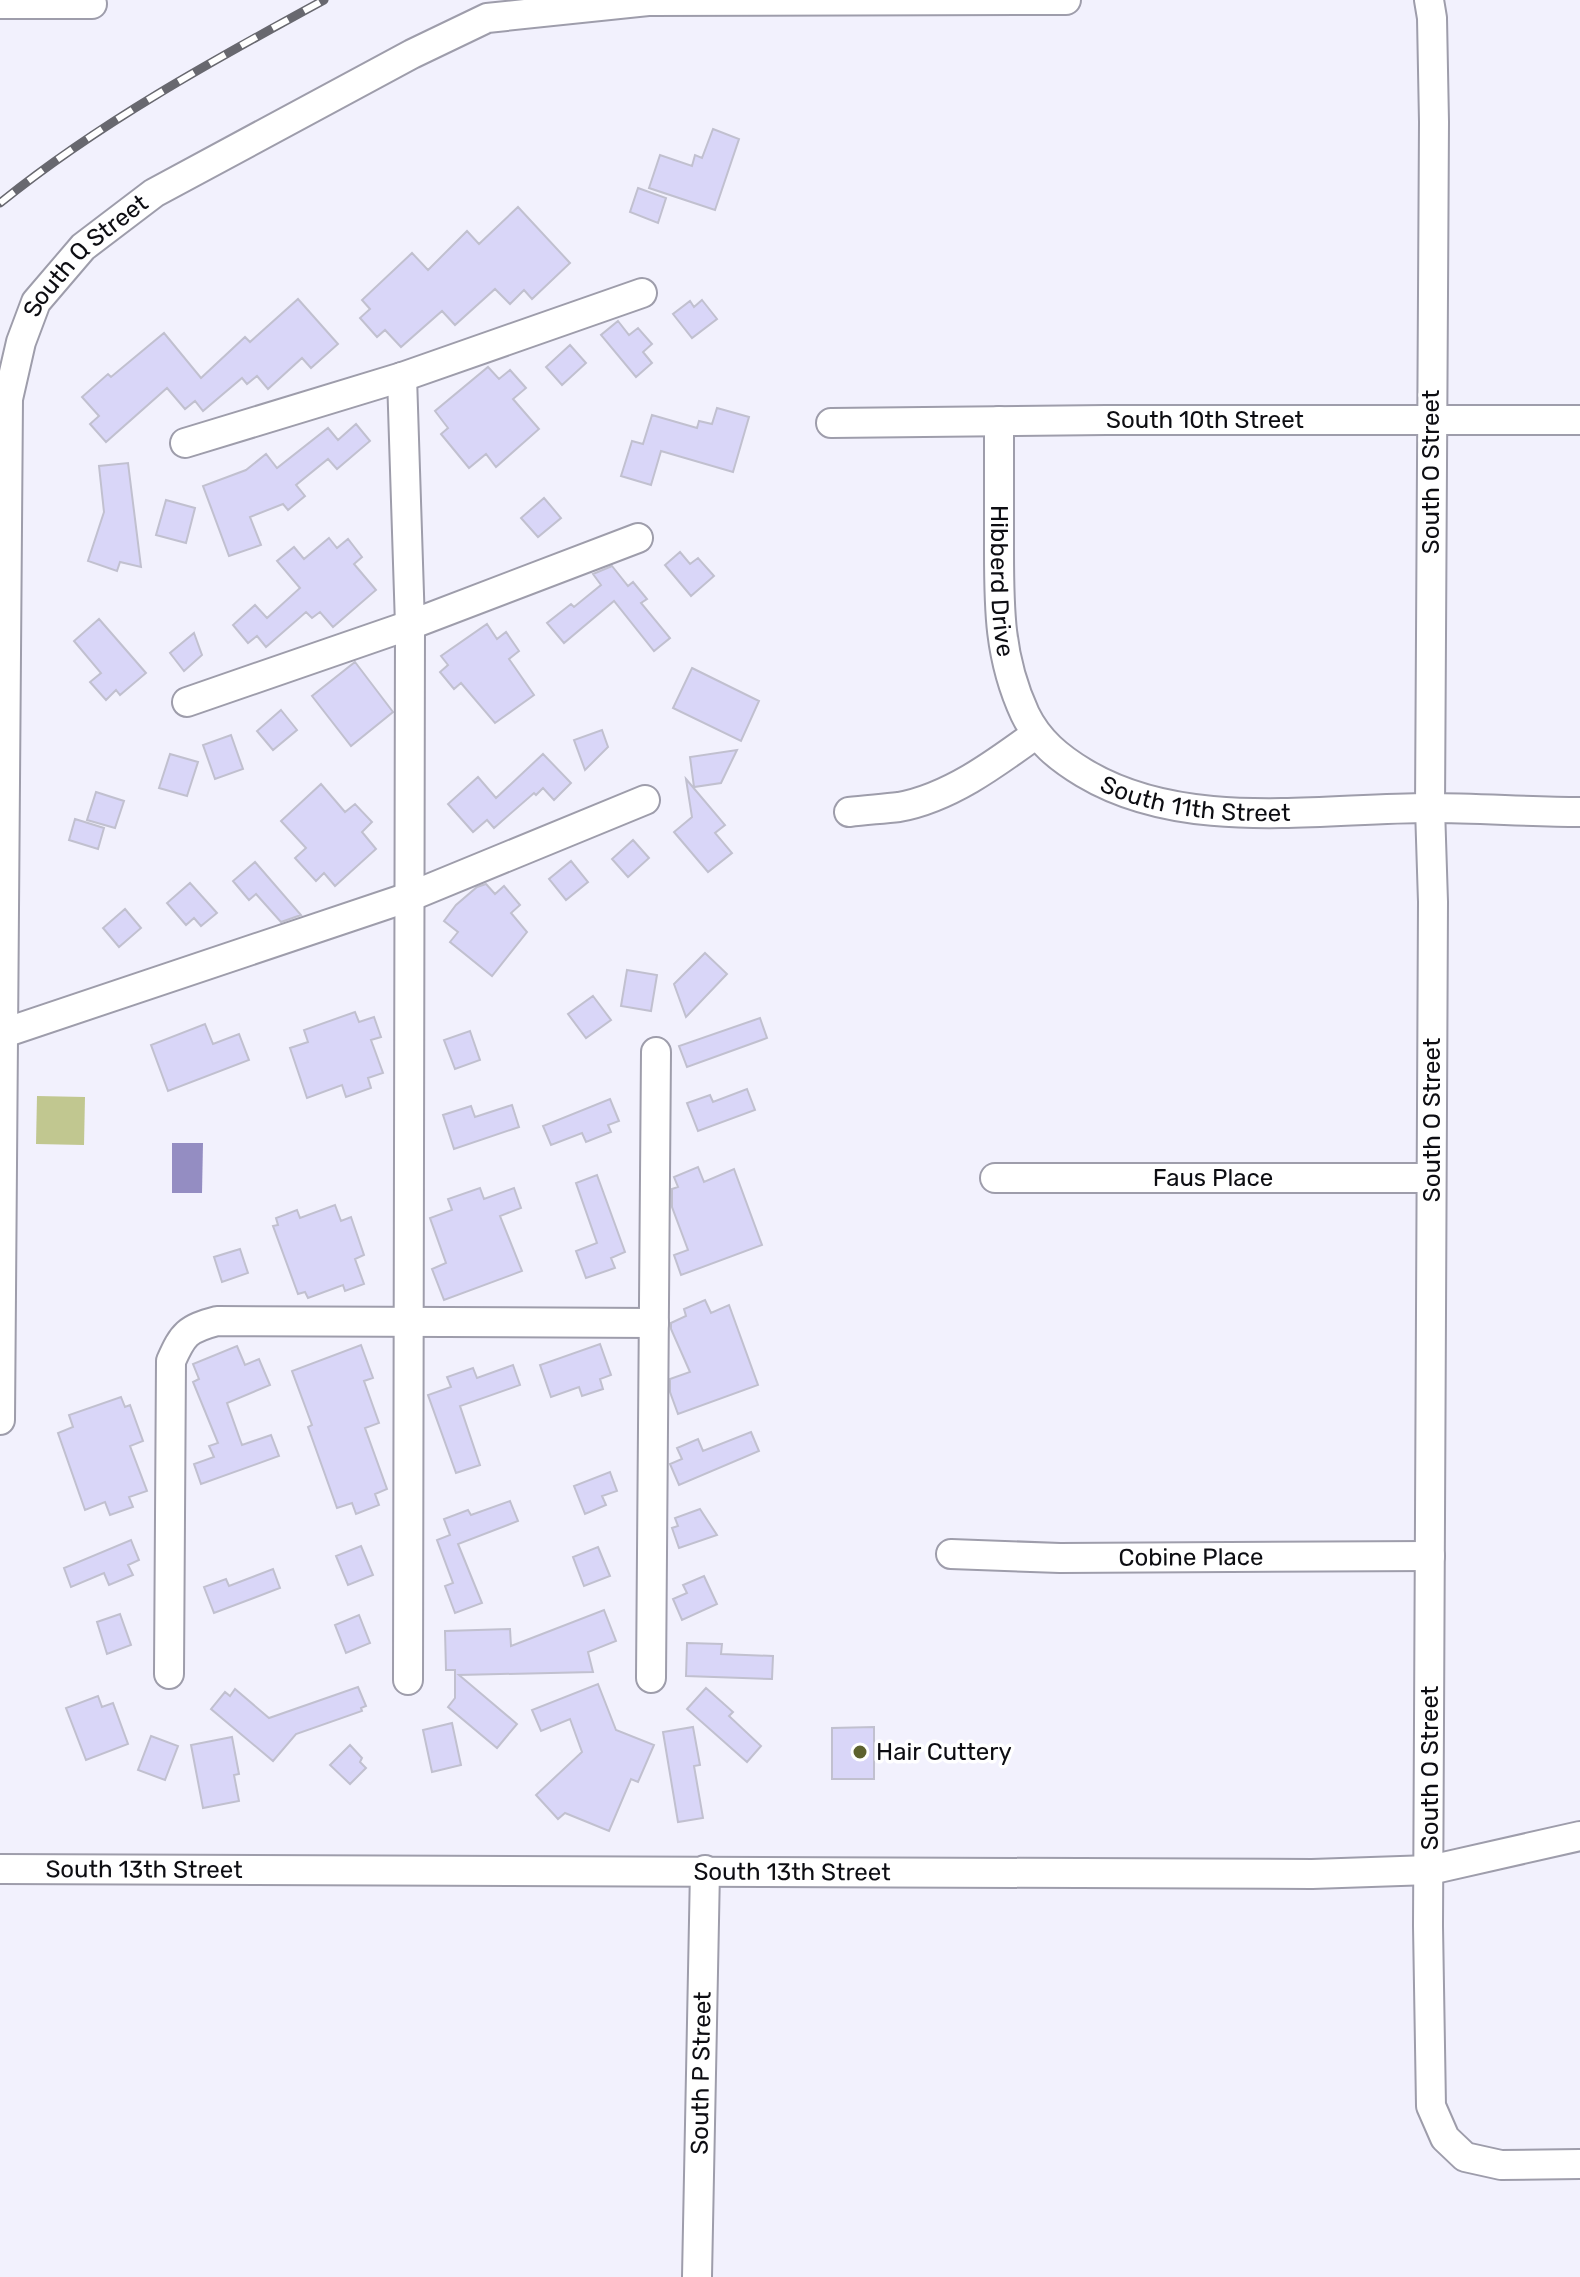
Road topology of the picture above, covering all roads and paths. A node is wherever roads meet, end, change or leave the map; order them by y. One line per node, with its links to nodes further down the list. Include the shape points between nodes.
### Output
1 (1066, 0): 21 (street, South Q Street, via 648,1 487,18 154,193 83,247 36,302 8,399)
2 (1429, 0): 7 (street, South O Street, via 1434,122)
3 (0, 4): 4 (street)
4 (92, 4)
5 (642, 293): 6 (street)
6 (402, 377): 11 (street); 13 (street)
7 (1431, 420): 8 (street, South 10th Street); 9 (street, South 10th Street); 17 (street, South O Street)
8 (1580, 420)
9 (999, 421): 10 (street, South 10th Street); 15 (street, Hibberd Drive, via 999,625 1024,713)
10 (831, 423)
11 (185, 443)
12 (638, 538): 13 (street)
13 (410, 625): 14 (street); 20 (street)
14 (187, 702)
15 (1036, 734): 17 (street, South 11th Street, via 1063,760 1140,799 1238,812); 18 (street, via 938,795)
16 (645, 800): 20 (street)
17 (1430, 808): 19 (street, South 11th Street); 24 (street, South O Street)
18 (849, 812)
19 (1580, 812)
20 (409, 897): 21 (street); 25 (street)
21 (1, 1034): 27 (street, South Q Street)
22 (656, 1052): 26 (street)
23 (995, 1178): 24 (street, Faus Place)
24 (1431, 1178): 29 (street, South O Street)
25 (408, 1323): 26 (street); 30 (street, via 217,1321 181,1337 171,1361); 32 (street)
26 (654, 1323): 31 (street)
27 (0, 1420)
28 (951, 1554): 29 (street, Cobine Place)
29 (1430, 1556): 36 (street, South O Street)
30 (169, 1674)
31 (651, 1678)
32 (408, 1680)
33 (1580, 1836): 36 (street, South 13th Street)
34 (0, 1869): 35 (street, South 13th Street)
35 (705, 1870): 36 (street, South 13th Street); 38 (street, South P Street)
36 (1430, 1870): 37 (street, South O Street, via 1431,2106 1445,2138 1465,2157 1501,2165)
37 (1580, 2164)
38 (697, 2277)

